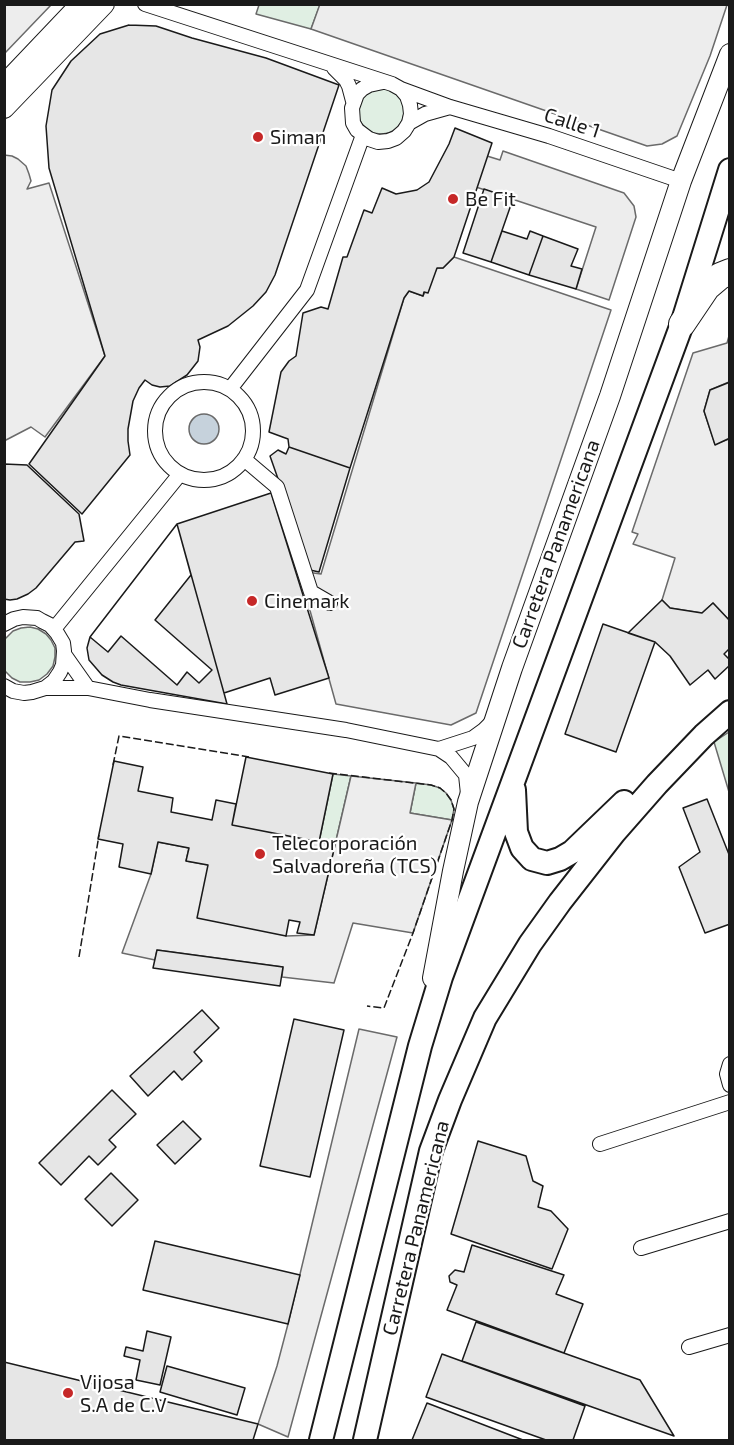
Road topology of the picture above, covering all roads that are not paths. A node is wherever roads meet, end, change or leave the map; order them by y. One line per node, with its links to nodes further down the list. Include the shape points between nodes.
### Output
1 (81, 4): 7 (street)
2 (104, 4): 11 (street)
3 (145, 4): 5 (street, Calle 1)
4 (729, 54): 15 (street, Carretera Panamericana)
5 (330, 64): 6 (street, Calle 1); 9 (street, via 346,80)
6 (383, 82): 8 (street, Calle 1); 9 (street, via 362,89)
7 (4, 85)
8 (401, 89): 10 (street, Calle 1); 12 (street, via 410,105)
9 (353, 101): 13 (street, via 353,123)
10 (450, 107): 12 (street); 15 (street, Calle 1)
11 (4, 108)
12 (409, 123): 13 (street, via 404,132 387,141 378,142)
13 (363, 135): 18 (street, via 307,290)
14 (729, 170): 17 (main road, Carretera Panamericana)
15 (681, 181): 29 (street, Carretera Panamericana)
16 (729, 272): 17 (highway, via 707,287)
17 (682, 324): 32 (main road, Carretera Panamericana)
18 (230, 389): 19 (street, via 251,415 253,438); 20 (street, via 211,382 194,382 172,393 161,406 154,430 157,446 164,461)
19 (244, 459): 20 (street, via 234,470 213,480); 21 (street, via 277,487 311,592)
20 (180, 474): 23 (street)
21 (330, 603)
22 (4, 624): 23 (street, via 28,617)
23 (54, 629): 24 (street, via 63,643)
24 (64, 654): 26 (street, via 59,675); 27 (street)
25 (4, 686): 26 (street, via 24,693)
26 (45, 688): 27 (street)
27 (88, 688): 30 (street)
28 (729, 712): 31 (main road, Carretera Panamericana)
29 (497, 717): 30 (street, via 472,738); 33 (street, Carretera Panamericana)
30 (439, 749): 33 (street, via 466,775)
31 (685, 754): 32 (main road, via 572,852 547,863 532,859 516,832); 44 (main road, Carretera Panamericana, via 614,833 560,902 484,1018 431,1151)
32 (516, 774): 34 (main road, Carretera Panamericana, via 441,977)
33 (468, 802): 34 (street, Carretera Panamericana)
34 (420, 1046): 43 (main road, Carretera Panamericana)
35 (729, 1064): 36 (street)
36 (729, 1085)
37 (729, 1102): 38 (street)
38 (600, 1144)
39 (729, 1221): 40 (street)
40 (641, 1248)
41 (729, 1335): 42 (street)
42 (689, 1347)
43 (321, 1440)
44 (365, 1440)

